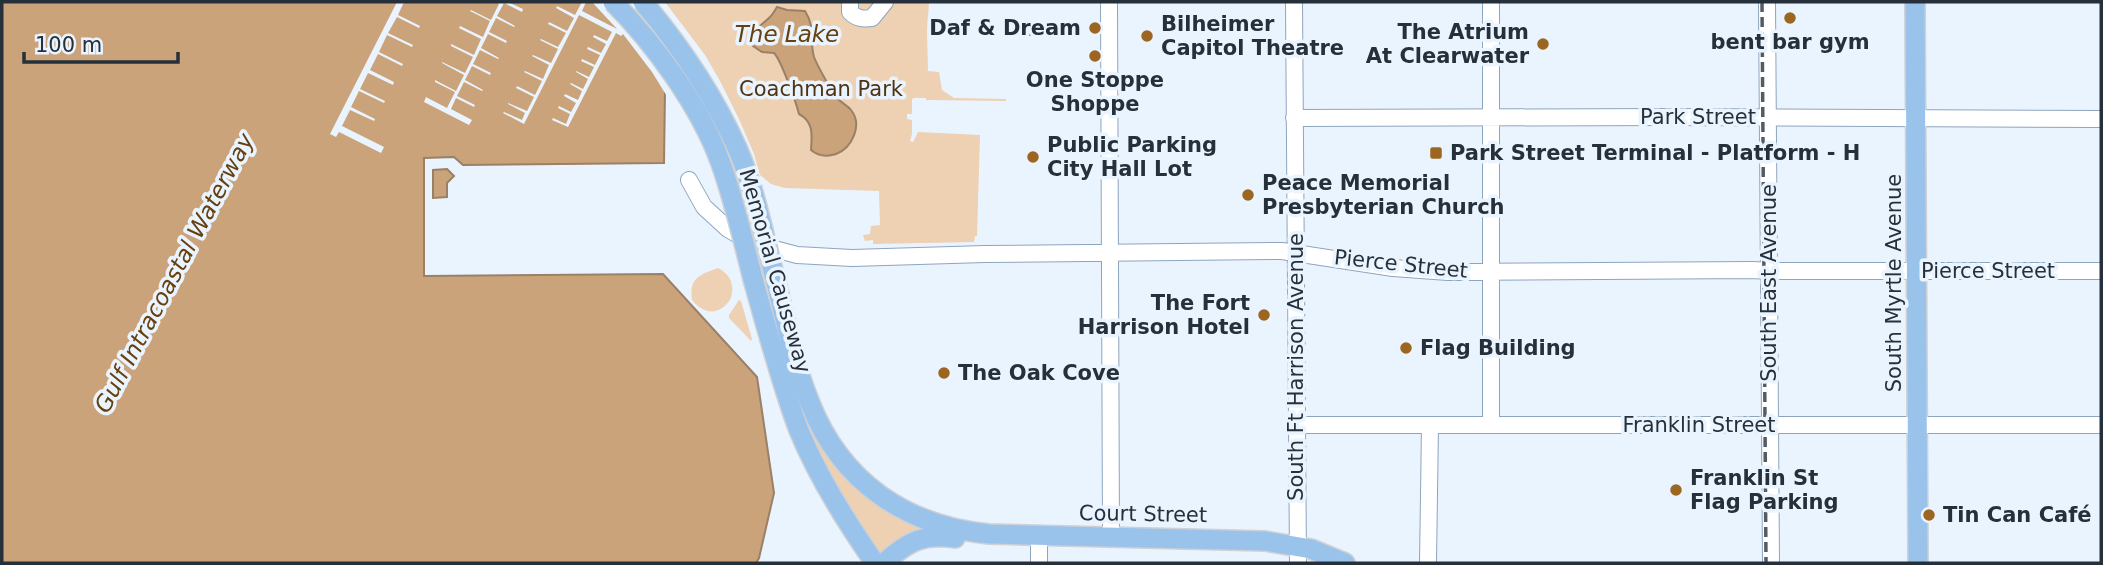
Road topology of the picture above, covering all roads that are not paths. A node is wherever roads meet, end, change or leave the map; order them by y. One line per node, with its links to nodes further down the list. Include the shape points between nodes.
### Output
1 (613, 2): 32 (main road, Memorial Causeway, bridge, via 677,82 719,158 799,431 834,499)
2 (643, 2): 28 (main road, Memorial Causeway, bridge, via 694,68 738,151 806,392 825,435 878,494)
3 (850, 2): 4 (street, via 850,12 863,19 872,18)
4 (885, 2)
5 (1109, 2): 17 (street)
6 (1294, 2): 11 (street, South Ft Harrison Avenue)
7 (1491, 2): 12 (street)
8 (1767, 2): 10 (street, South East Avenue)
9 (1915, 2): 13 (main road, South Myrtle Avenue)
10 (1768, 117): 12 (street, Park Street); 13 (street, Park Street); 18 (street, South East Avenue)
11 (1294, 118): 12 (street, Park Street); 16 (street, South Ft Harrison Avenue)
12 (1491, 118): 21 (street)
13 (1915, 118): 14 (street, Park Street); 19 (main road, South Myrtle Avenue)
14 (2101, 119)
15 (689, 180): 17 (street, Pierce Street, via 704,207 729,229 752,243 797,255)
16 (1295, 252): 17 (street, Pierce Street); 21 (street, Pierce Street, via 1394,268); 22 (street, South Ft Harrison Avenue)
17 (1110, 253): 30 (street)
18 (1769, 271): 19 (street, Pierce Street); 21 (street, Pierce Street); 25 (street, South East Avenue)
19 (1917, 271): 20 (street, Pierce Street); 26 (main road, South Myrtle Avenue)
20 (2101, 271)
21 (1491, 272): 24 (street)
22 (1296, 425): 23 (street, Franklin Street); 31 (street, South Ft Harrison Avenue)
23 (1430, 425): 24 (street, Franklin Street); 36 (street)
24 (1491, 425): 25 (street, Franklin Street)
25 (1770, 425): 26 (street, Franklin Street); 37 (street, South East Avenue)
26 (1917, 425): 27 (street, Franklin Street); 38 (main road, South Myrtle Avenue)
27 (2101, 425)
28 (938, 526): 29 (main road, Court Street)
29 (1039, 535): 30 (main road, Court Street); 33 (main road, via 1016,542 926,537 911,542); 34 (street)
30 (1111, 536): 31 (main road, Court Street, via 1249,540)
31 (1298, 554): 35 (main road, Court Street, via 1316,551)
32 (875, 563)
33 (884, 563)
34 (1039, 563)
35 (1345, 563)
36 (1428, 563)
37 (1771, 563)
38 (1918, 563)

